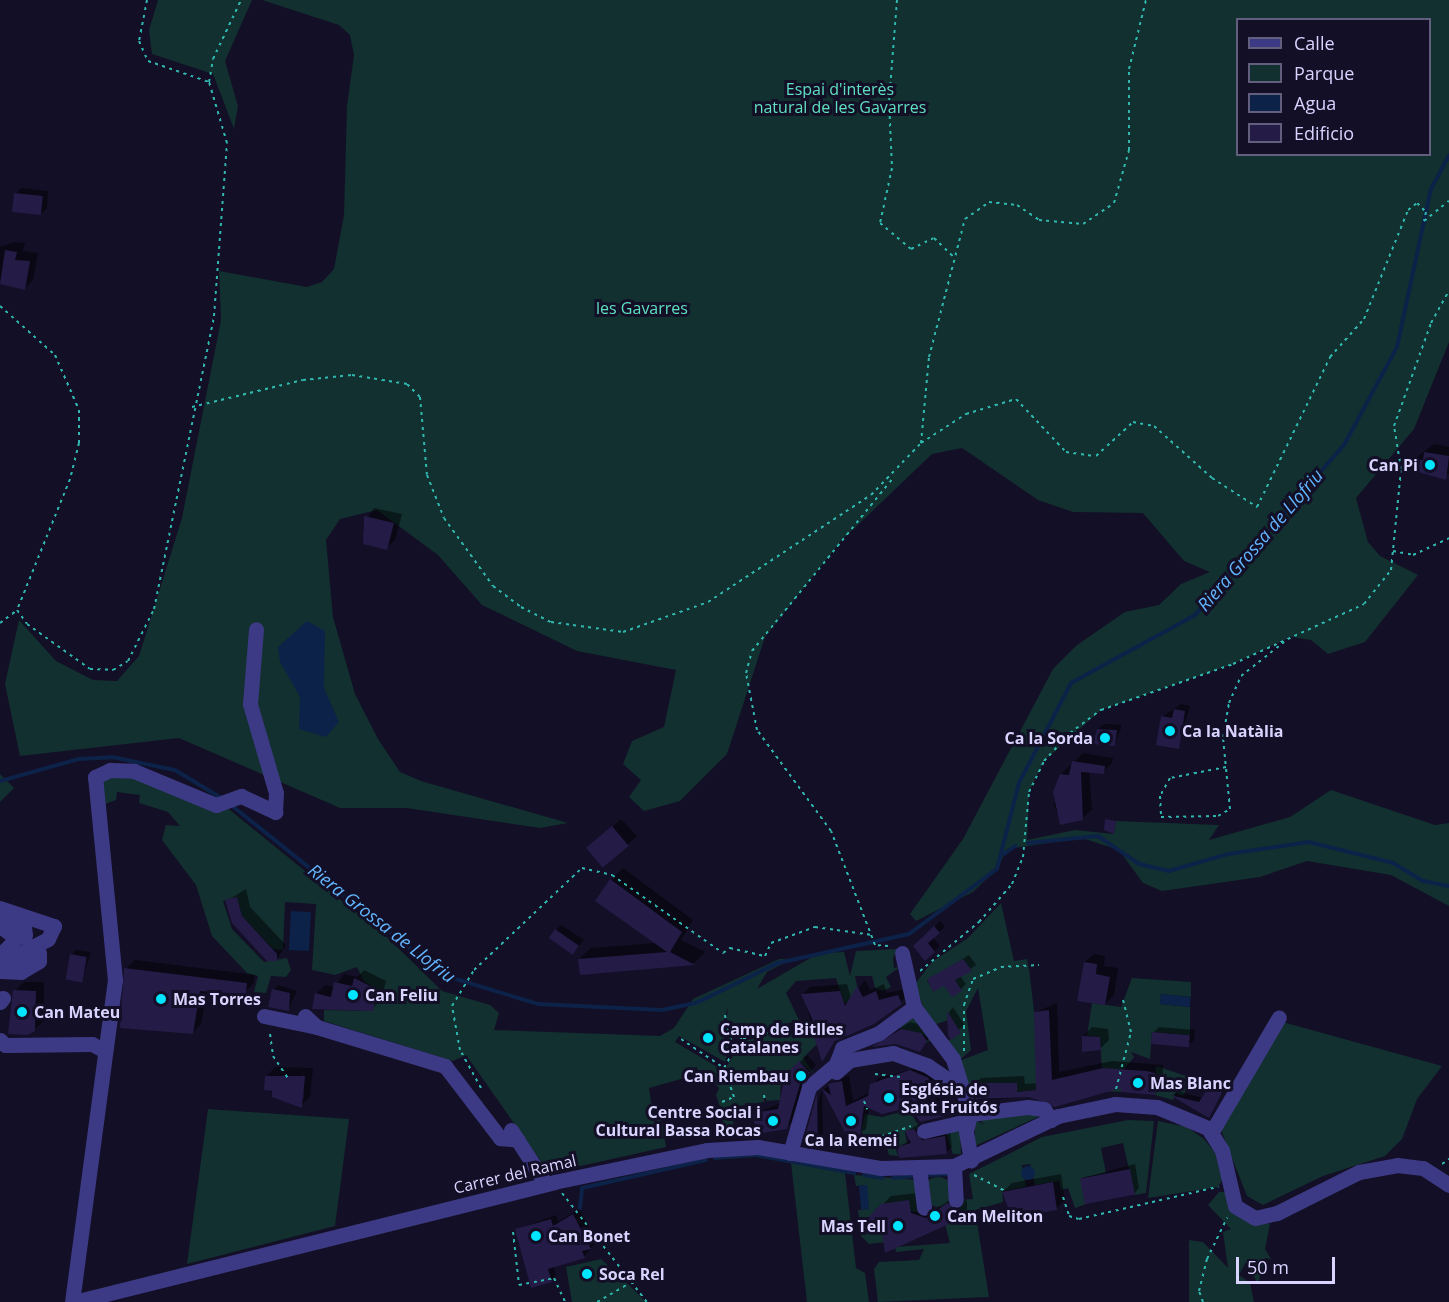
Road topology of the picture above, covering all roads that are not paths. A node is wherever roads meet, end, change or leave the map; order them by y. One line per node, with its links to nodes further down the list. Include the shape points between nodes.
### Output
1 (256, 629): 13 (street, via 250,704 277,808 271,813 134,771 110,770 95,777 115,980)
2 (0, 908): 6 (street, via 54,926 51,937 17,955 10,945 4,951 5,960 14,964 39,953 39,961 21,972)
3 (0, 919): 4 (street, via 24,927 25,935 16,938)
4 (0, 926)
5 (902, 953): 7 (street)
6 (0, 971)
7 (914, 1007): 14 (street, via 879,1033 842,1048 839,1060); 15 (street, via 953,1059)
8 (264, 1016): 11 (street)
9 (305, 1016): 11 (street)
10 (1280, 1017): 19 (street)
11 (317, 1027): 24 (street, via 445,1066 500,1138 514,1135)
12 (0, 1040): 13 (street, via 5,1045 92,1044)
13 (105, 1051): 28 (street)
14 (818, 1080): 15 (street, via 848,1060 893,1053 922,1062); 20 (street, via 800,1102)
15 (962, 1089): 16 (street)
16 (969, 1118): 17 (street, via 1028,1107 1044,1109); 18 (street); 23 (street)
17 (1051, 1120): 19 (street, Carrer del Ramal, via 1115,1104 1184,1114); 23 (street, Carrer del Ramal)
18 (924, 1131)
19 (1211, 1133): 25 (street, via 1222,1150 1234,1203 1255,1218 1277,1213 1359,1172 1397,1165 1423,1168)
20 (790, 1153): 22 (street, Carrer del Ramal, via 881,1168); 24 (street, Carrer del Ramal, via 727,1144)
21 (954, 1166): 22 (street, Carrer del Ramal); 23 (street, Carrer del Ramal); 26 (street)
22 (919, 1167): 27 (street)
23 (972, 1167)
24 (550, 1183): 28 (street, Carrer del Ramal)
25 (1449, 1185)
26 (956, 1200)
27 (924, 1208)
28 (73, 1302)

